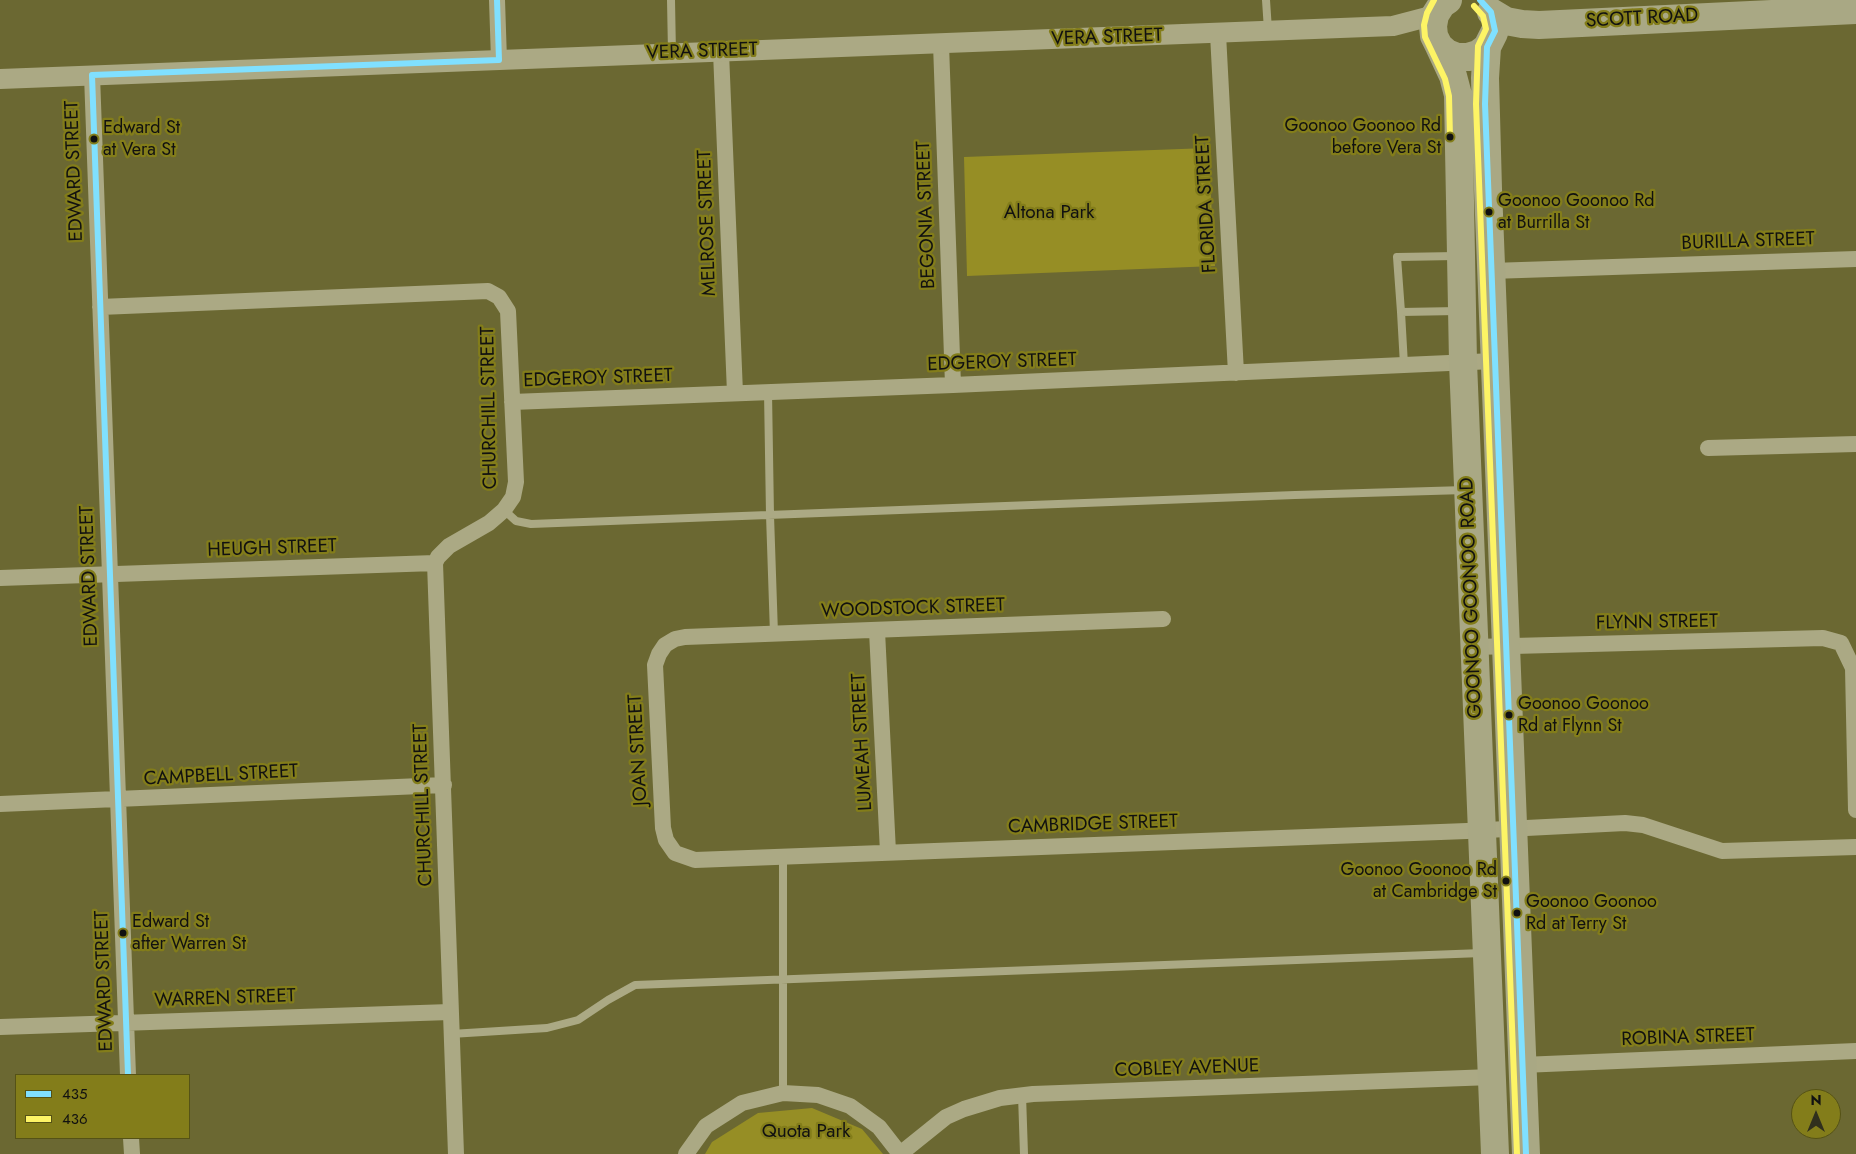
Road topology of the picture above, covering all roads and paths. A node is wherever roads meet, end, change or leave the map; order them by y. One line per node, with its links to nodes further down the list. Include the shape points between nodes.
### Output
1 (497, 0): 15 (street)
2 (671, 0): 14 (lane)
3 (1266, 0): 9 (lane)
4 (1486, 6): 6 (highway, SCOTT ROAD, via 1506,21 1539,25); 12 (highway, GOONOO GOONOO ROAD, via 1495,31)
5 (1856, 10): 6 (highway, SCOTT ROAD)
6 (1717, 15): 7 (highway, SCOTT ROAD); 12 (highway, SCOTT ROAD)
7 (1856, 22)
8 (1439, 24): 9 (street, VERA STREET); 12 (highway, SCOTT ROAD, via 1447,53 1457,57 1478,54); 18 (highway, GOONOO GOONOO ROAD, via 1458,95)
9 (1268, 32): 10 (street, VERA STREET)
10 (1218, 34): 11 (street, VERA STREET); 27 (street, FLORIDA STREET)
11 (941, 44): 13 (street, VERA STREET); 28 (street, BEGONIA STREET)
12 (1489, 44): 20 (highway, GOONOO GOONOO ROAD, via 1485,104)
13 (721, 52): 14 (street, VERA STREET); 30 (street, MELROSE STREET)
14 (672, 53): 15 (street, VERA STREET)
15 (499, 60): 16 (street, VERA STREET)
16 (92, 75): 17 (street, VERA STREET); 21 (street, EDWARD STREET)
17 (0, 79)
18 (1461, 256): 22 (highway, GOONOO GOONOO ROAD); 23 (lane, via 1397,257)
19 (1856, 259): 20 (street, BURILLA STREET)
20 (1491, 270): 24 (highway, GOONOO GOONOO ROAD)
21 (100, 307): 31 (street, CHURCHILL STREET, via 488,291 499,297 508,311); 38 (street, EDWARD STREET)
22 (1462, 311): 23 (lane); 25 (highway, GOONOO GOONOO ROAD)
23 (1401, 312): 26 (lane)
24 (1494, 361): 25 (street, EDGEROY STREET); 45 (highway, GOONOO GOONOO ROAD)
25 (1463, 362): 26 (street, EDGEROY STREET); 34 (highway, GOONOO GOONOO ROAD)
26 (1404, 365): 27 (street, EDGEROY STREET)
27 (1236, 373): 28 (street, EDGEROY STREET)
28 (952, 386): 29 (street, EDGEROY STREET)
29 (768, 392): 30 (street, EDGEROY STREET); 36 (lane)
30 (735, 393): 31 (street, EDGEROY STREET)
31 (512, 402): 35 (street, CHURCHILL STREET, via 516,482 513,498)
32 (1856, 444): 33 (street)
33 (1708, 448)
34 (1468, 490): 36 (lane); 44 (highway, GOONOO GOONOO ROAD)
35 (504, 510): 36 (lane, via 516,521 531,524); 37 (street, CHURCHILL STREET, via 489,523 449,546)
36 (770, 514): 42 (lane)
37 (435, 563): 38 (street, HEUGH STREET); 46 (street, CHURCHILL STREET)
38 (110, 574): 39 (street, HEUGH STREET); 47 (street, EDWARD STREET)
39 (0, 578)
40 (1163, 619): 41 (street, WOODSTOCK STREET)
41 (877, 630): 42 (street, WOODSTOCK STREET); 53 (street, LUMEAH STREET)
42 (774, 634): 43 (street, WOODSTOCK STREET, via 674,639)
43 (665, 645): 54 (street, JOAN STREET, via 655,665 663,828)
44 (1474, 647): 45 (street, FLYNN STREET); 51 (highway, GOONOO GOONOO ROAD)
45 (1506, 647): 49 (street, FLYNN STREET, via 1823,638 1841,643 1853,668); 50 (highway, GOONOO GOONOO ROAD)
46 (444, 785): 47 (street, CAMPBELL STREET); 58 (street, CHURCHILL STREET)
47 (118, 800): 48 (street, CAMPBELL STREET); 59 (street, EDWARD STREET)
48 (0, 804)
49 (1856, 810)
50 (1514, 828): 51 (street, CAMBRIDGE STREET); 52 (street, CAMBRIDGE STREET, via 1635,824 1722,851); 63 (highway, GOONOO GOONOO ROAD)
51 (1482, 830): 53 (street, CAMBRIDGE STREET); 56 (highway, GOONOO GOONOO ROAD)
52 (1856, 847)
53 (888, 852): 55 (street, CAMBRIDGE STREET)
54 (675, 853): 55 (street, CAMBRIDGE STREET, via 695,860)
55 (783, 857): 57 (lane)
56 (1486, 952): 57 (lane); 65 (highway, GOONOO GOONOO ROAD)
57 (784, 979): 61 (lane, via 635,985 578,1020 547,1028); 66 (lane)
58 (450, 1012): 59 (street, WARREN STREET); 61 (street, CHURCHILL STREET)
59 (126, 1022): 60 (street, WARREN STREET); 64 (street, EDWARD STREET)
60 (0, 1026)
61 (451, 1034): 70 (street, CHURCHILL STREET)
62 (1856, 1051): 63 (street, ROBINA STREET)
63 (1522, 1066): 75 (highway, GOONOO GOONOO ROAD)
64 (128, 1074)
65 (1492, 1077): 67 (street, COBLEY AVENUE); 74 (highway, GOONOO GOONOO ROAD)
66 (783, 1093): 71 (street, via 742,1103 706,1126); 72 (street, via 818,1095 850,1106 879,1126)
67 (1022, 1095): 72 (street, COBLEY AVENUE, via 1000,1098 946,1117); 73 (lane)
68 (131, 1139): 69 (street)
69 (132, 1154)
70 (456, 1154)
71 (686, 1154)
72 (900, 1154)
73 (1024, 1154)
74 (1495, 1154)
75 (1526, 1154)

